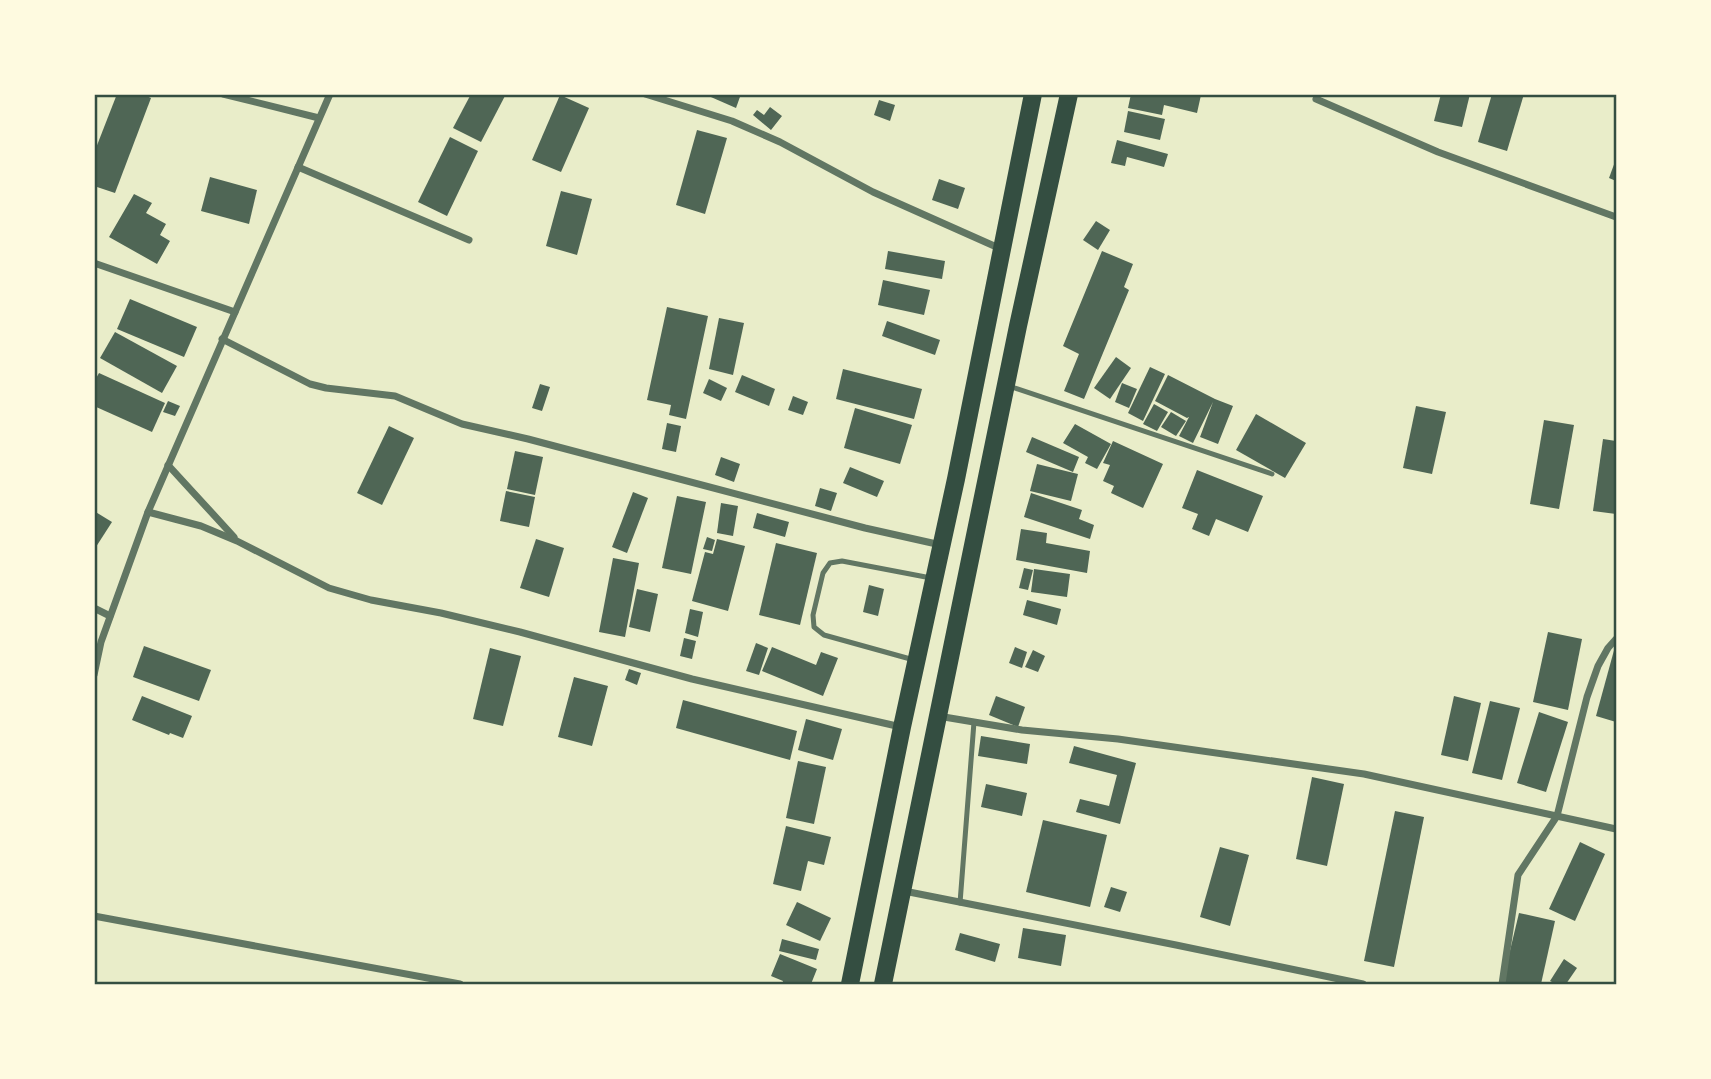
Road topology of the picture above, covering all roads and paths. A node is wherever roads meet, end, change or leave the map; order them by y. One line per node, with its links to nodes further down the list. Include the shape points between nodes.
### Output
1 (223, 94): 7 (street)
2 (330, 94): 7 (street)
3 (645, 94): 11 (street, via 732,121 873,192)
4 (1033, 94): 11 (highway)
5 (1069, 94): 15 (highway)
6 (1316, 99): 9 (street, via 1438,152)
7 (319, 118): 8 (street)
8 (298, 167): 10 (street); 13 (street)
9 (1616, 217)
10 (469, 240)
11 (1002, 249): 20 (highway)
12 (94, 263): 13 (street)
13 (235, 312): 14 (street)
14 (222, 339): 16 (street); 20 (street, via 310,384 395,396 462,424)
15 (1006, 385): 17 (lane); 28 (highway)
16 (168, 466): 18 (street); 19 (street)
17 (1272, 474)
18 (149, 512): 19 (street); 23 (street)
19 (237, 541): 30 (street, via 328,588)
20 (942, 545): 21 (highway)
21 (934, 578): 26 (highway); 26 (lane, via 842,561 830,563 823,573 813,615 814,627 824,635)
22 (94, 608): 23 (street)
23 (110, 616): 25 (street)
24 (1616, 639): 31 (street, via 1598,666 1587,697)
25 (98, 645): 27 (street)
26 (917, 661): 30 (highway)
27 (94, 675)
28 (937, 716): 29 (street); 33 (highway)
29 (974, 722): 31 (street, via 1364,774); 34 (lane)
30 (902, 727): 37 (highway)
31 (1557, 816): 32 (street); 40 (street, via 1518,874)
32 (1616, 830)
33 (901, 890): 34 (street); 38 (highway)
34 (960, 903): 39 (street)
35 (94, 916): 36 (street)
36 (460, 985)
37 (849, 985)
38 (883, 985)
39 (1363, 985)
40 (1502, 985)

